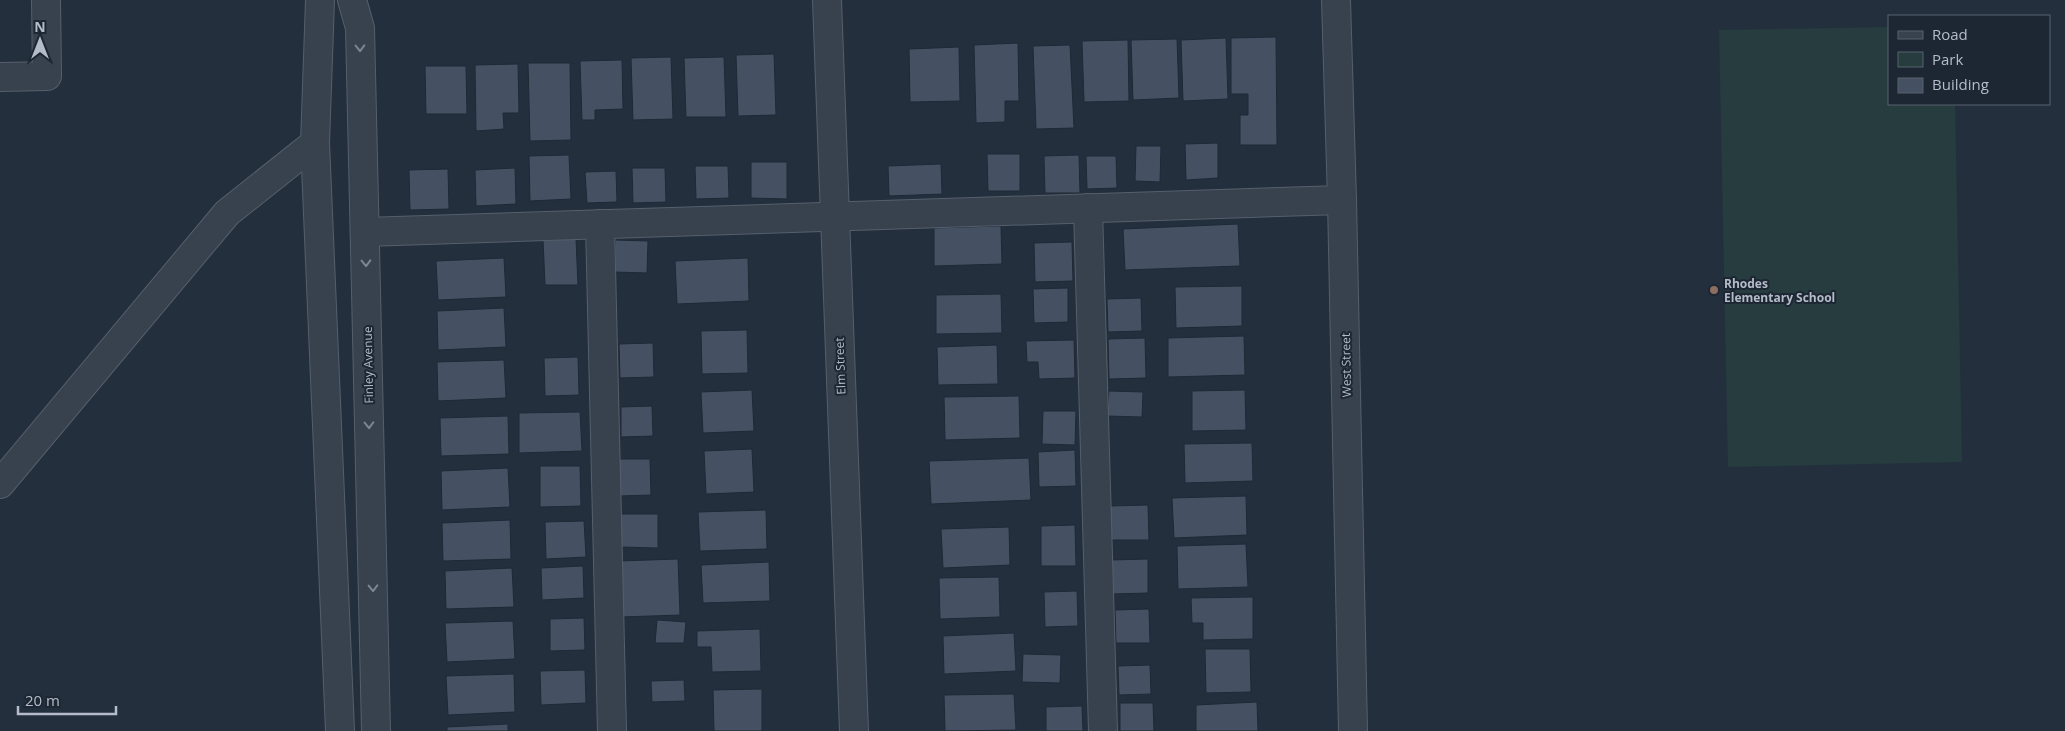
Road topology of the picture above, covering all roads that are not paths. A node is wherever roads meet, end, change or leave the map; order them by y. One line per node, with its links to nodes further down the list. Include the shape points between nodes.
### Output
1 (46, 0): 6 (street, via 47,76)
2 (320, 0): 7 (street)
3 (352, 0): 12 (street, Finley Avenue, one-way to 12, via 360,28)
4 (827, 0): 10 (street, Elm Street)
5 (1336, 0): 8 (street, West Street)
6 (0, 77)
7 (315, 142): 13 (street, via 227,213); 14 (street)
8 (1342, 200): 9 (street); 19 (street, West Street)
9 (1088, 208): 10 (street); 18 (street)
10 (835, 216): 11 (street); 17 (street, Elm Street)
11 (600, 224): 12 (street); 16 (street)
12 (365, 232): 15 (street, Finley Avenue, one-way to 15)
13 (0, 484)
14 (340, 731)
15 (376, 731)
16 (612, 731)
17 (854, 731)
18 (1103, 731)
19 (1353, 731)

